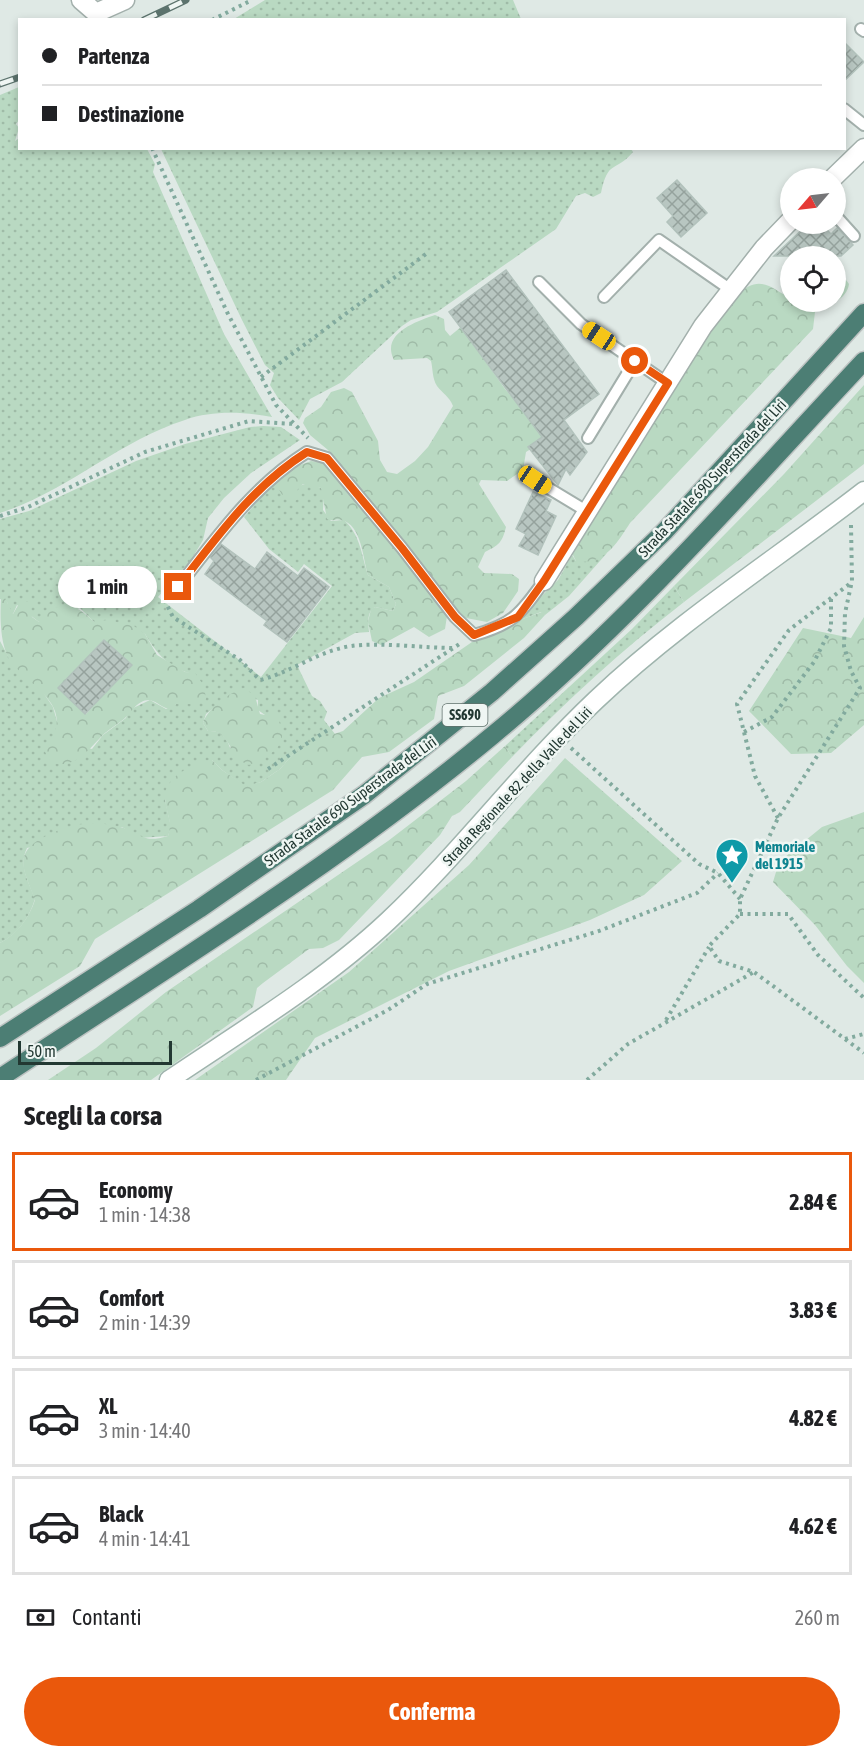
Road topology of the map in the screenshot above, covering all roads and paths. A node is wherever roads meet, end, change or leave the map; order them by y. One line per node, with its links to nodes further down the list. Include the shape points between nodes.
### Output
1 (81, 0): 2 (main road, via 96,13)
2 (125, 0)
3 (252, 0): 4 (path)
4 (216, 18)
5 (846, 110): 6 (lane)
6 (864, 124)
7 (864, 148): 9 (main road)
8 (153, 150): 20 (path, via 226,312)
9 (843, 168)
10 (846, 227): 12 (lane)
11 (780, 231): 15 (main road)
12 (854, 236)
13 (426, 254): 20 (path)
14 (539, 282): 18 (lane, via 581,324)
15 (731, 290): 16 (lane, via 659,240); 21 (main road)
16 (604, 297)
17 (864, 312): 48 (highway, Strada Statale 690 Superstrada del Liri / SS690, via 665,531 492,692 364,795 200,909)
18 (635, 361): 21 (lane); 23 (lane)
19 (864, 361): 51 (highway, Strada Statale 690 Superstrada del Liri / SS690, via 608,631 494,735 363,836)
20 (261, 377): 22 (path, via 276,405)
21 (668, 383): 28 (main road)
22 (294, 424): 24 (path); 29 (path, via 249,422 145,452 28,507)
23 (588, 438)
24 (327, 458): 32 (lane, via 307,452 278,470 239,509); 34 (lane, via 455,617)
25 (535, 480): 28 (lane)
26 (864, 491): 27 (main road, Strada Regionale 82 della Valle del Liri)
27 (849, 503): 31 (path); 37 (main road, Strada Regionale 82 della Valle del Liri, via 662,642)
28 (588, 512): 30 (main road)
29 (0, 516)
30 (544, 581): 34 (lane, via 518,617)
31 (852, 581): 33 (path); 39 (path, via 845,613 844,646 860,688)
32 (178, 587): 35 (path, via 164,599 173,617 240,660 260,680 280,675 308,658 352,646)
33 (831, 596): 36 (path, via 831,628 814,662 772,717); 36 (path, via 789,630 737,704)
34 (474, 635): 35 (path)
35 (454, 648): 38 (path)
36 (744, 732): 39 (path, via 755,776)
37 (547, 750): 40 (path, via 571,747 699,864); 52 (main road, Strada Regionale 82 della Valle del Liri, via 439,871 386,923 316,979)
38 (268, 769)
39 (778, 818): 41 (path)
40 (718, 873): 41 (path); 53 (path, via 697,893 599,931 427,984 388,1010)
41 (740, 899): 42 (path)
42 (740, 914): 43 (path); 45 (path, via 788,914 818,955)
43 (710, 946): 44 (path, via 719,961); 46 (path)
44 (754, 972): 46 (path); 49 (path)
45 (864, 998)
46 (664, 1022): 54 (path, via 628,1044)
47 (864, 1034): 49 (path)
48 (0, 1038)
49 (844, 1039): 50 (path)
50 (864, 1053)
51 (0, 1078)
52 (169, 1080)
53 (256, 1080)
54 (587, 1080)

